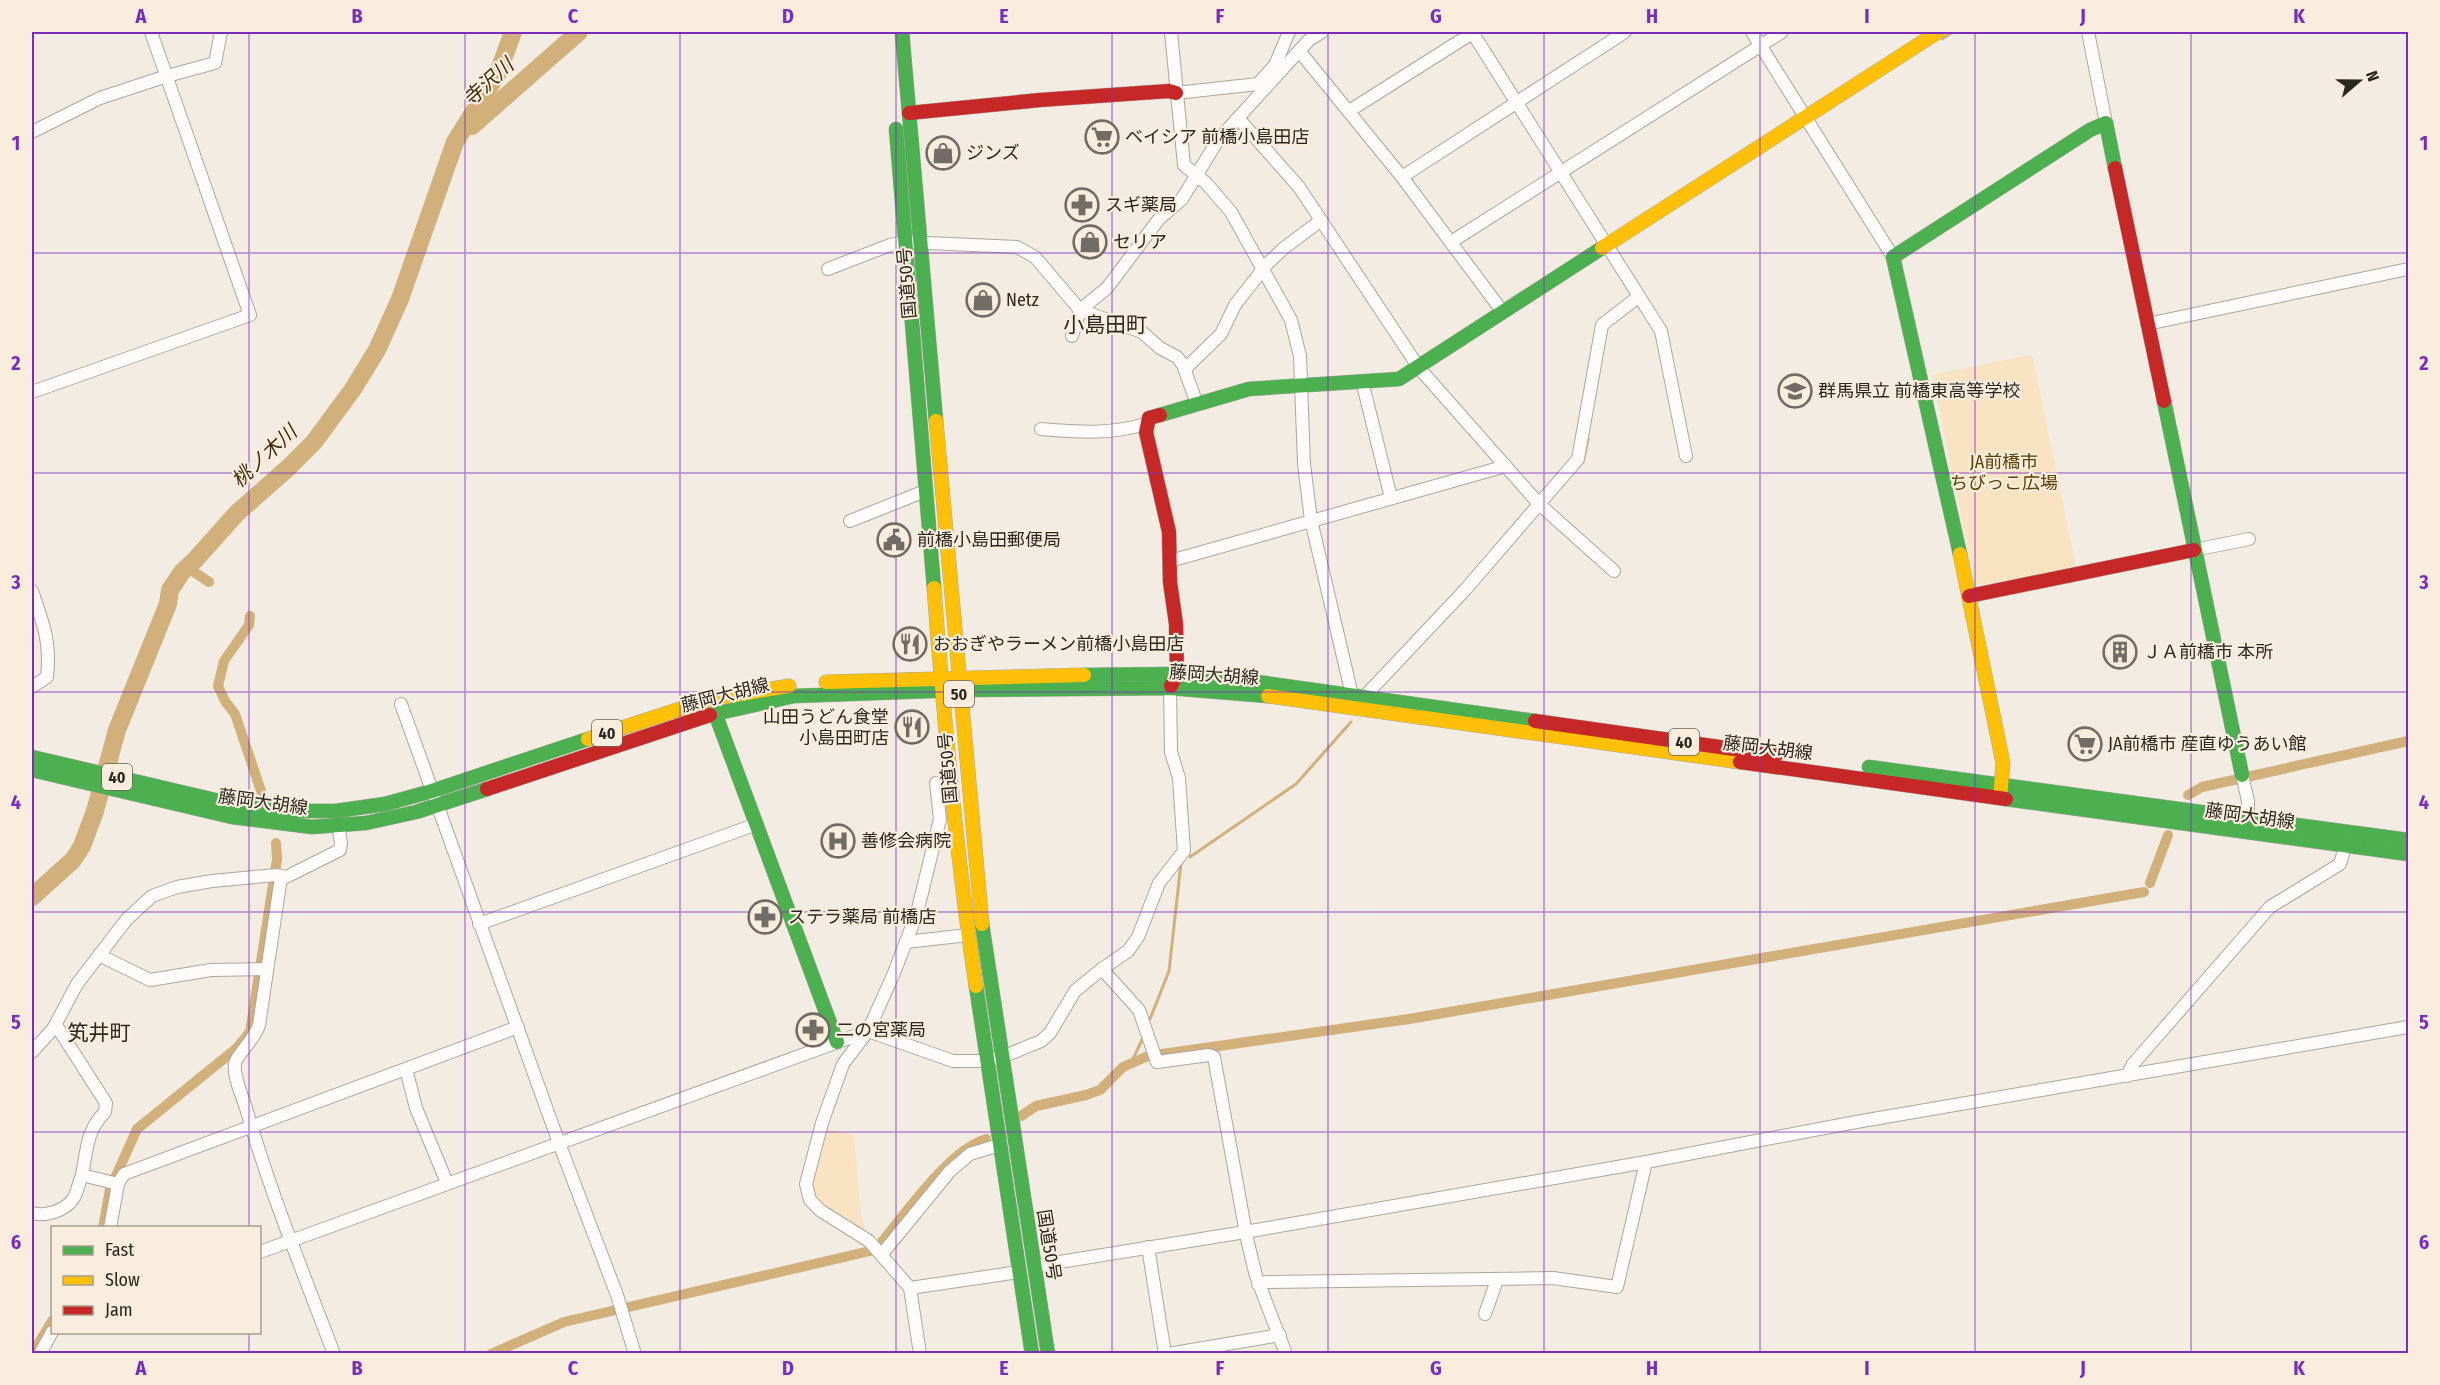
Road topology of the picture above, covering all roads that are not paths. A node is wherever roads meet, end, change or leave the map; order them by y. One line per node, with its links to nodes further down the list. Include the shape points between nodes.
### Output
1 (151, 32): 17 (street)
2 (221, 32): 17 (street, via 215,63)
3 (890, 32): 19 (main road)
4 (902, 32): 22 (main road, 国道50号 / 50)
5 (1171, 32): 18 (street)
6 (1289, 32): 18 (street, via 1275,65 1258,84)
7 (1304, 32): 16 (street)
8 (1322, 32): 16 (street)
9 (1473, 32): 20 (street); 21 (street)
10 (1625, 32): 20 (street)
11 (1752, 32): 15 (street)
12 (1782, 32): 15 (street)
13 (1938, 32): 23 (main road)
14 (2088, 32): 26 (street)
15 (1761, 45): 23 (street); 28 (street)
16 (1300, 52): 21 (street); 25 (street)
17 (167, 76): 27 (street, via 100,98); 49 (street, via 250,315)
18 (1176, 93): 22 (main road, via 1040,100); 29 (street, via 1184,165)
19 (894, 97)
20 (1516, 102): 28 (street); 30 (street)
21 (1349, 111): 30 (street)
22 (909, 113): 33 (main road, 国道50号 / 50)
23 (1806, 117): 35 (main road); 36 (street)
24 (895, 118): 32 (main road, 国道50号 / 50)
25 (1238, 118): 29 (street, via 1218,140); 31 (street, via 1299,188)
26 (2106, 123): 36 (main road); 43 (main road)
27 (32, 132)
28 (1560, 173): 34 (street); 35 (street)
29 (1197, 176): 39 (street, via 1231,212); 41 (street, via 1107,288)
30 (1402, 177): 34 (street)
31 (1320, 221): 39 (street, via 1284,248); 45 (street)
32 (905, 242): 33 (street); 37 (street); 55 (main road, 国道50号 / 50)
33 (921, 242): 41 (street, via 1017,247 1035,257); 67 (main road, 国道50号 / 50)
34 (1451, 242): 42 (street)
35 (1605, 245): 40 (street); 42 (main road)
36 (1893, 257): 65 (main road)
37 (828, 268)
38 (2409, 269): 43 (street)
39 (1264, 270): 46 (street, via 1235,305 1221,334); 48 (street, via 1291,320)
40 (1638, 297): 53 (street, via 1661,331); 57 (street, via 1602,325 1578,459)
41 (1080, 310): 44 (street); 46 (street, via 1142,332 1177,357)
42 (1502, 311): 45 (main road)
43 (2147, 324): 61 (main road)
44 (1072, 336)
45 (1419, 368): 47 (main road, via 1398,379); 54 (street)
46 (1185, 369): 50 (street)
47 (1362, 381): 48 (main road); 56 (street)
48 (1302, 384): 50 (main road, via 1249,389); 58 (street, via 1301,419)
49 (32, 392)
50 (1197, 405): 51 (main road, via 1149,418)
51 (1148, 423): 52 (street, via 1088,432); 62 (main road, via 1146,432 1169,532)
52 (1041, 429)
53 (1686, 456)
54 (1506, 466): 56 (street); 57 (street)
55 (925, 491): 59 (street); 68 (main road, 国道50号 / 50)
56 (1391, 498): 58 (street)
57 (1539, 504): 63 (street); 71 (street, via 1465,590)
58 (1311, 520): 62 (street); 71 (street)
59 (850, 521)
60 (2249, 539): 61 (street)
61 (2194, 550): 65 (main road); 77 (main road)
62 (1170, 561): 66 (main road)
63 (1614, 571)
64 (32, 595): 69 (street, via 46,630 49,663 47,677)
65 (1969, 596): 80 (main road, via 2003,763)
66 (1177, 674): 67 (main road, 藤岡大胡線 / 40); 70 (main road); 71 (main road, 藤岡大胡線 / 40)
67 (959, 684): 68 (main road, 藤岡大胡線 / 40); 70 (main road, 藤岡大胡線 / 40); 102 (main road, 国道50号 / 50, via 983,934)
68 (942, 685): 73 (main road, 藤岡大胡線 / 40, via 794,696); 79 (main road, 藤岡大胡線 / 40, via 817,682 720,697); 91 (main road, 国道50号 / 50)
69 (32, 687)
70 (1170, 688): 80 (main road, 藤岡大胡線 / 40, via 1264,696); 95 (street, via 1171,752 1179,778 1184,851 1159,883 1138,937 1128,951)
71 (1358, 696): 80 (main road, 藤岡大胡線 / 40)
72 (400, 704): 79 (street)
73 (715, 713): 82 (main road, 藤岡大胡線 / 40); 84 (main road)
74 (32, 757): 75 (main road, 藤岡大胡線 / 40)
75 (53, 768): 76 (main road, 藤岡大胡線 / 40); 81 (main road, 藤岡大胡線 / 40)
76 (32, 770)
77 (2242, 778): 83 (street)
78 (936, 783): 92 (street, via 940,819)
79 (432, 791): 81 (main road, 藤岡大胡線 / 40, via 364,808 308,812); 82 (street)
80 (2001, 792): 83 (main road, 藤岡大胡線 / 40); 87 (main road, 藤岡大胡線 / 40)
81 (175, 797): 85 (main road, 藤岡大胡線 / 40, via 263,822 312,827)
82 (436, 805): 85 (main road, 藤岡大胡線 / 40, via 388,818); 90 (street)
83 (2248, 818): 86 (main road, 藤岡大胡線 / 40)
84 (757, 824): 90 (street); 100 (main road)
85 (338, 825): 89 (street, via 340,850 293,875)
86 (2409, 840)
87 (2345, 847): 88 (main road, 藤岡大胡線 / 40); 105 (street, via 2340,864 2270,907 2257,920 2133,1064)
88 (2409, 854)
89 (281, 877): 93 (street, via 212,881 159,893 131,914); 94 (street)
90 (479, 924): 97 (street)
91 (968, 935): 92 (street); 103 (main road, 国道50号 / 50)
92 (906, 942): 99 (street)
93 (99, 955): 94 (street, via 150,980 211,970); 96 (street, via 77,984)
94 (262, 969): 106 (street, via 260,1025 235,1064)
95 (1102, 969): 102 (street, via 1075,991 1050,1034); 115 (street, via 1139,1010 1157,1062 1214,1057)
96 (56, 1025): 101 (street); 110 (street, via 106,1103 105,1112 93,1124)
97 (518, 1027): 104 (street); 107 (street)
98 (2409, 1028): 105 (street)
99 (867, 1031): 100 (street); 103 (street, via 953,1061); 119 (street, via 843,1064 806,1184 810,1200 821,1211 869,1240)
100 (837, 1042): 107 (street)
101 (32, 1052)
102 (1002, 1058): 103 (street); 120 (main road, 国道50号 / 50)
103 (986, 1061): 108 (main road, 国道50号 / 50)
104 (406, 1069): 106 (street); 112 (street, via 416,1108)
105 (2127, 1076): 109 (street)
106 (251, 1126): 111 (street, via 150,1163 124,1174); 116 (street)
107 (558, 1143): 112 (street); 130 (street, via 617,1295)
108 (999, 1145): 119 (street, via 970,1154 950,1171); 121 (main road, 国道50号 / 50)
109 (1646, 1162): 115 (street); 122 (street, via 1617,1287 1553,1278)
110 (82, 1175): 111 (street); 113 (street, via 73,1200 44,1215)
111 (115, 1183): 114 (street)
112 (447, 1183): 116 (street)
113 (32, 1213)
114 (110, 1226)
115 (1245, 1232): 117 (street); 123 (street)
116 (291, 1240): 118 (street); 129 (street)
117 (1148, 1247): 120 (street); 134 (street)
118 (261, 1252)
119 (882, 1254): 124 (street)
120 (1035, 1266): 133 (main road, 国道50号 / 50)
121 (1019, 1272): 124 (street); 132 (main road, 国道50号 / 50)
122 (1497, 1280): 123 (street); 125 (street)
123 (1258, 1284): 127 (street)
124 (910, 1287): 131 (street)
125 (1485, 1314)
126 (51, 1334): 128 (street)
127 (1280, 1335): 134 (street); 135 (street)
128 (40, 1353)
129 (334, 1353)
130 (635, 1353)
131 (920, 1353)
132 (1032, 1353)
133 (1048, 1353)
134 (1167, 1353)
135 (1286, 1353)

